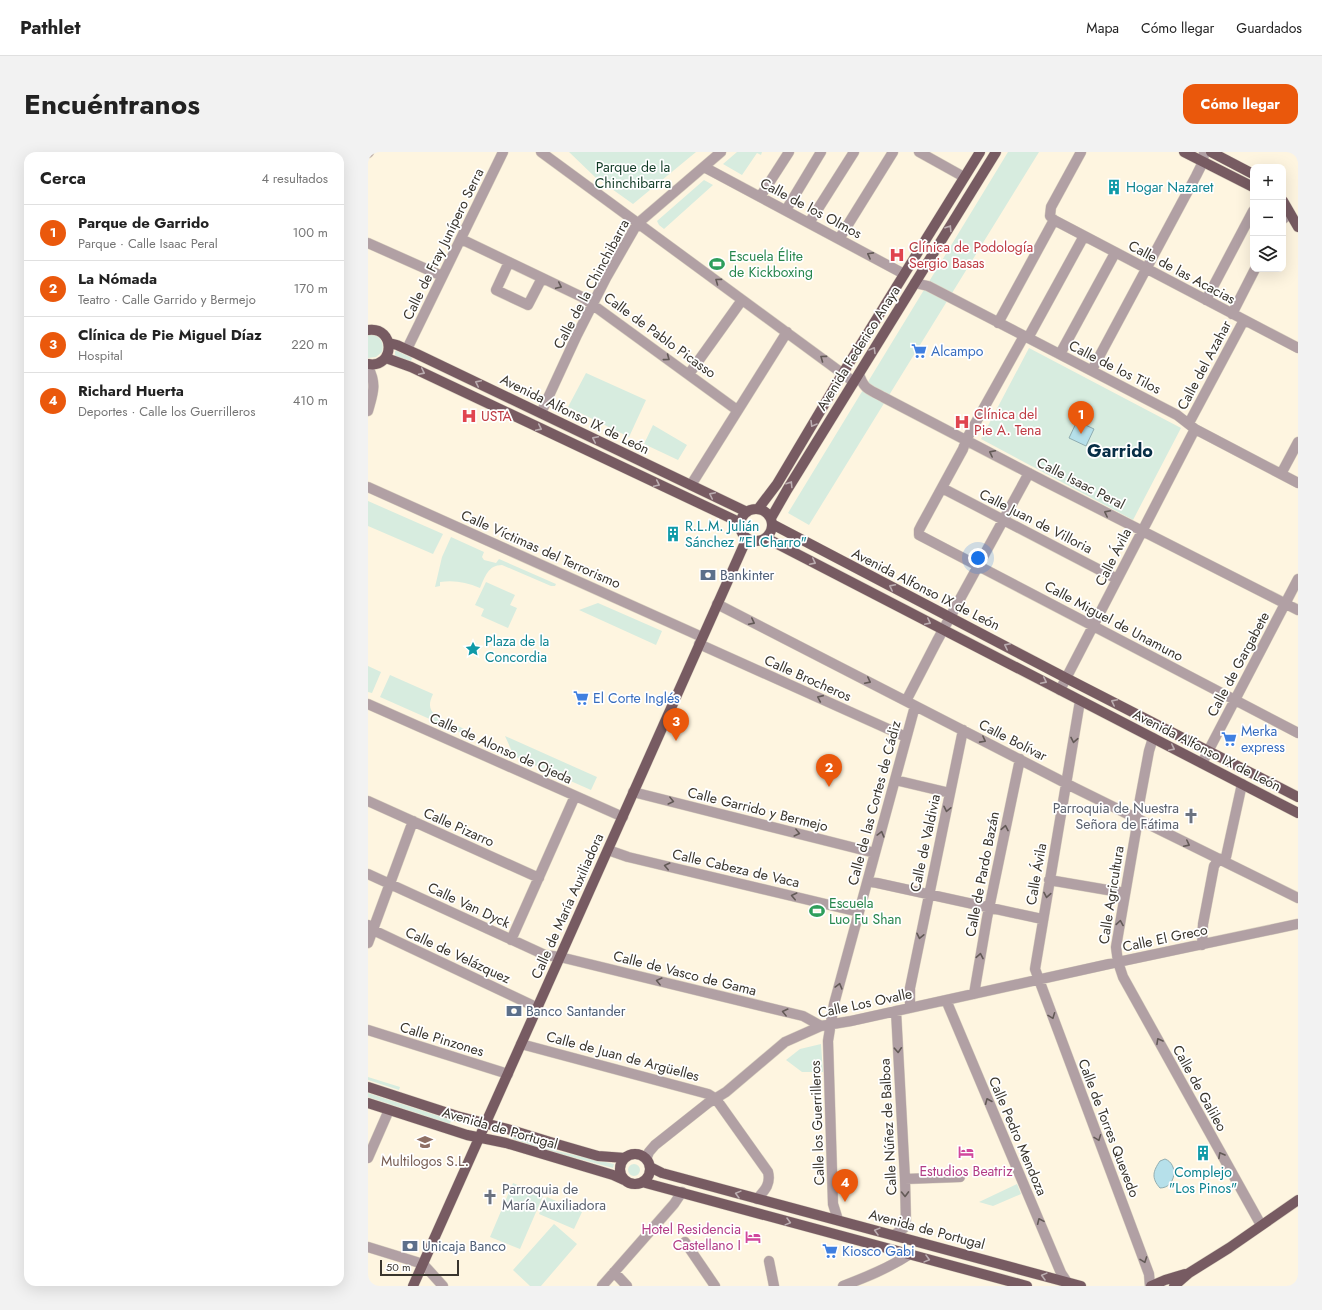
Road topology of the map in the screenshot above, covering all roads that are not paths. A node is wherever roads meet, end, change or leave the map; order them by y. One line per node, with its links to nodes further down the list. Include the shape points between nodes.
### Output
1 (503, 152): 30 (street, Calle de Fray Junípero Serra)
2 (541, 152): 18 (street)
3 (552, 152): 18 (street)
4 (722, 152): 15 (street, Calle de la Chinchibarra)
5 (789, 152): 21 (street)
6 (821, 152): 22 (street)
7 (854, 152): 26 (street)
8 (893, 152): 31 (street)
9 (919, 152): 17 (street)
10 (980, 152): 17 (main road, Avenida Federico Anaya)
11 (996, 152): 40 (main road, Avenida Federico Anaya, one-way to 11)
12 (1081, 152): 25 (street, via 1051,207 1050,216)
13 (1184, 152): 14 (main road)
14 (1207, 156): 16 (main road); 19 (main road); 20 (main road); 35 (street)
15 (704, 167): 21 (street, Calle de los Olmos); 27 (street, Calle de la Chinchibarra)
16 (1250, 173)
17 (964, 177): 37 (main road, Avenida Federico Anaya)
18 (578, 179): 27 (street, Calle Isaac Peral)
19 (1250, 179)
20 (1250, 185)
21 (760, 197): 22 (street, Calle de los Olmos)
22 (786, 210): 26 (street, Calle de los Olmos)
23 (1286, 210): 28 (main road)
24 (1250, 217): 42 (street)
25 (1054, 220): 29 (street, Calle de las Acacias); 46 (street)
26 (809, 223): 31 (street, Calle de los Olmos)
27 (638, 224): 41 (street, Calle Isaac Peral, one-way to 27); 43 (street, Calle de la Chinchibarra)
28 (1298, 227)
29 (1084, 236): 33 (street, Calle de las Acacias); 49 (street)
30 (460, 239): 34 (street, Calle de Pablo Picasso); 38 (street, Calle de Fray Junípero Serra)
31 (839, 239): 37 (street, Calle de los Olmos, one-way to 31)
32 (368, 243): 38 (street)
33 (1115, 253): 35 (street, Calle de las Acacias); 53 (street)
34 (509, 262): 39 (street, Calle de Pablo Picasso); 39 (street, via 496,290 528,305)
35 (1146, 269): 42 (street, Calle de las Acacias); 56 (street)
36 (1253, 272): 44 (street)
37 (904, 274): 57 (main road, Avenida Federico Anaya)
38 (442, 276): 52 (street, Calle de Fray Junípero Serra)
39 (542, 278): 43 (street, Calle de Pablo Picasso, one-way to 43)
40 (915, 283): 46 (street, Calle de los Tilos, via 928,286); 59 (main road, Avenida Federico Anaya, one-way to 40)
41 (742, 300): 48 (street, Calle Isaac Peral); 58 (street)
42 (1206, 300): 44 (street, Calle de las Acacias)
43 (593, 304): 58 (street, Calle de Pablo Picasso, one-way to 58); 62 (street, Calle de la Chinchibarra)
44 (1232, 314): 45 (street, Calle de las Acacias)
45 (1244, 320): 51 (street, Calle de las Acacias); 63 (street, Calle del Azahar)
46 (998, 323): 49 (street, Calle de los Tilos)
47 (368, 330): 50 (main road, via 382,333)
48 (787, 332): 57 (street, Calle Isaac Peral, one-way to 48); 60 (street)
49 (1026, 337): 53 (street, Calle de los Tilos); 64 (street)
50 (389, 343): 52 (main road, Avenida Alfonso IX de León); 54 (main road)
51 (1298, 348)
52 (407, 349): 62 (main road, Avenida Alfonso IX de León, one-way to 52)
53 (1060, 354): 56 (street, Calle de los Tilos)
54 (386, 358): 55 (main road, via 379,363); 76 (main road, Avenida Alfonso IX de León, one-way to 76, via 411,367)
55 (368, 365): 61 (street, via 374,380)
56 (1092, 370): 63 (street, Calle de los Tilos, via 1177,415)
57 (843, 373): 59 (street, Calle Isaac Peral); 72 (main road, Avenida Federico Anaya, one-way to 72, via 776,484)
58 (689, 374): 60 (street, Calle de Pablo Picasso)
59 (856, 378): 64 (street, Calle Isaac Peral, via 866,387); 75 (main road, Avenida Federico Anaya, one-way to 59)
60 (737, 410): 69 (street)
61 (368, 411)
62 (541, 413): 69 (main road, Avenida Alfonso IX de León, one-way to 62)
63 (1192, 426): 67 (street, Calle de los Tilos); 77 (street, Calle Ávila)
64 (966, 440): 66 (street, Calle Isaac Peral, one-way to 64); 71 (street)
65 (1298, 442): 67 (street)
66 (1029, 473): 74 (street, Calle de las Cortes de Cádiz); 77 (street, Calle Isaac Peral, one-way to 66)
67 (1281, 474): 68 (street, Calle de los Tilos)
68 (1298, 483)
69 (691, 485): 73 (main road, Avenida Alfonso IX de León, one-way to 69)
70 (368, 487): 89 (street, Calle Víctimas del Terrorismo)
71 (942, 488): 74 (street, Calle Juan de Villoria); 80 (street, Calle Miguel de Unamuno, via 919,533)
72 (758, 509): 73 (main road); 75 (main road, via 766,512)
73 (747, 512): 76 (main road)
74 (1003, 520): 80 (street, Calle de las Cortes de Cádiz); 82 (street, Calle Juan de Villoria)
75 (772, 521): 79 (main road, via 772,529); 86 (main road, Avenida Alfonso IX de León, one-way to 75)
76 (741, 523): 78 (main road, via 741,529)
77 (1142, 530): 82 (street, Calle Ávila); 83 (street, Calle Isaac Peral)
78 (747, 538): 79 (main road, via 757,541); 84 (main road, Calle de María Auxiliadora)
79 (766, 538): 88 (main road, Avenida Alfonso IX de León, one-way to 88)
80 (978, 566): 86 (street, Calle de las Cortes de Cádiz); 87 (street, Calle Miguel de Unamuno)
81 (1298, 578): 83 (street, Calle de Gargabete)
82 (1117, 579): 87 (street, Calle Ávila)
83 (1285, 603): 85 (street, Calle Isaac Peral); 92 (street, Calle de Gargabete)
84 (717, 604): 89 (main road, Calle de María Auxiliadora); 95 (street, Calle Bolívar, one-way to 95)
85 (1298, 610)
86 (950, 617): 88 (street, Calle de las Cortes de Cádiz); 90 (main road, Avenida Alfonso IX de León, one-way to 86)
87 (1093, 625): 90 (street, Calle Ávila); 92 (street, Calle Miguel de Unamuno)
88 (943, 630): 91 (main road, Avenida Alfonso IX de León, one-way to 91); 95 (street, Calle de las Cortes de Cádiz)
89 (701, 641): 98 (street, Calle Brocheros, one-way to 89); 106 (main road, Calle de María Auxiliadora)
90 (1066, 678): 91 (street); 100 (main road, Avenida Alfonso IX de León, one-way to 90)
91 (1060, 690): 93 (main road, Avenida Alfonso IX de León)
92 (1235, 699): 97 (street, Calle Miguel de Unamuno); 100 (street, Calle de Gargabete)
93 (1080, 701): 99 (main road, Avenida Alfonso IX de León); 104 (street, Calle Ávila, one-way to 104)
94 (368, 704): 108 (street, Calle de Alonso de Ojeda)
95 (911, 704): 96 (street, Calle Bolívar); 98 (street, Calle de las Cortes de Cádiz)
96 (963, 730): 101 (street, Calle Bolívar, one-way to 101); 107 (street, Calle de Valdivia)
97 (1298, 733)
98 (906, 737): 103 (street, Calle de las Cortes de Cádiz)
99 (1153, 738): 102 (main road, Avenida Alfonso IX de León, one-way to 102); 113 (street, Calle Agricultura)
100 (1208, 751): 102 (street, Calle de Gargabete); 109 (main road, Avenida Alfonso IX de León)
101 (1020, 759): 104 (street, Calle Bolívar); 126 (street, Calle de Pardo Bazán, one-way to 101)
102 (1202, 763): 105 (main road, Avenida Alfonso IX de León)
103 (895, 780): 107 (street); 116 (street, Calle de las Cortes de Cádiz, one-way to 103)
104 (1066, 783): 113 (street, Calle Bolívar); 120 (street, Calle Ávila)
105 (1242, 784): 111 (main road, Avenida Alfonso IX de León); 117 (street, via 1226,857)
106 (634, 792): 112 (main road, Calle de María Auxiliadora); 116 (street, Calle Garrido y Bermejo, one-way to 116)
107 (950, 793): 124 (street, Calle de Valdivia, one-way to 124)
108 (575, 796): 112 (street, Calle de Alonso de Ojeda); 119 (street)
109 (1298, 797)
110 (368, 801): 114 (street, Calle Pizarro)
111 (1298, 813)
112 (622, 817): 115 (main road, Calle de María Auxiliadora)
113 (1138, 819): 117 (street, Calle Bolívar, one-way to 117); 123 (street, Calle Agricultura)
114 (413, 821): 119 (street, Calle Pizarro); 122 (street)
115 (608, 850): 127 (street, Calle Cabeza de Vaca, one-way to 115); 134 (main road, Calle de María Auxiliadora)
116 (875, 853): 121 (street, Calle de las Cortes de Cádiz)
117 (1218, 860): 125 (street, Calle Bolívar); 133 (street, via 1214,866 1203,924)
118 (368, 874): 122 (street, Calle Van Dyck)
119 (539, 878): 131 (street)
120 (1049, 880): 123 (street); 128 (street, Calle Ávila, one-way to 128)
121 (868, 881): 124 (street); 127 (street, Calle de las Cortes de Cádiz)
122 (389, 884): 130 (street); 131 (street, Calle Van Dyck)
123 (1125, 893): 135 (street, Calle Agricultura, one-way to 123, via 1116,947)
124 (929, 894): 126 (street); 140 (street, Calle de Valdivia, one-way to 140, via 910,988)
125 (1298, 898)
126 (989, 908): 128 (street); 137 (street, Calle de Pardo Bazán, one-way to 126)
127 (859, 912): 143 (street, Calle de las Cortes de Cádiz, one-way to 127)
128 (1042, 919): 136 (street, Calle Ávila, via 1035,969)
129 (1298, 924): 133 (street, Calle El Greco)
130 (370, 928): 132 (street); 139 (street, Calle de Velázquez)
131 (511, 940): 134 (street, Calle Van Dyck, via 545,955)
132 (368, 942)
133 (1202, 945): 135 (street, Calle El Greco)
134 (560, 957): 139 (main road, Calle de María Auxiliadora); 142 (street, Calle de Vasco de Gama, one-way to 134)
135 (1118, 962): 136 (street, Calle El Greco); 165 (street, Calle de Galileo, one-way to 135, via 1123,977)
136 (1039, 980): 137 (street, Calle Los Ovalle); 184 (street, Calle de Torres Quevedo, one-way to 184, via 1149,1274)
137 (974, 994): 138 (street, Calle Los Ovalle)
138 (946, 1000): 140 (street, Calle Los Ovalle); 174 (street, Calle Pedro Mendoza, one-way to 138)
139 (538, 1008): 146 (main road, Calle de María Auxiliadora)
140 (910, 1008): 141 (street, Calle Los Ovalle)
141 (896, 1011): 143 (street, Calle Los Ovalle); 158 (street, Calle Núñez de Balboa, one-way to 158)
142 (803, 1016): 143 (street, Calle de Vasco de Gama); 145 (street)
143 (827, 1025): 145 (street, Calle Los Ovalle); 164 (street, Calle los Guerrilleros, via 833,1204)
144 (368, 1030): 147 (street, Calle Pinzones)
145 (803, 1034): 149 (street, Calle Los Ovalle, via 784,1042)
146 (521, 1044): 147 (main road, Calle de María Auxiliadora); 149 (street, Calle de Juan de Argüelles, via 702,1091)
147 (508, 1074): 152 (main road, Calle de María Auxiliadora)
148 (368, 1087): 152 (main road, Avenida de Portugal)
149 (716, 1099): 156 (street, Calle Los Ovalle, via 708,1102 656,1145 649,1152); 162 (street, via 768,1172 768,1186)
150 (368, 1103): 151 (main road, Avenida de Portugal)
151 (389, 1110): 153 (main road, Avenida de Portugal); 154 (street)
152 (486, 1124): 153 (main road, Calle de María Auxiliadora); 155 (main road, Avenida de Portugal, via 598,1156)
153 (480, 1136): 159 (main road, Avenida de Portugal); 171 (main road, Calle de María Auxiliadora)
154 (368, 1158)
155 (625, 1158): 156 (main road, via 636,1154); 159 (main road, via 620,1169)
156 (648, 1163): 160 (main road, via 648,1176); 162 (main road, Avenida de Portugal, one-way to 156, via 662,1173)
157 (960, 1177): 158 (street)
158 (905, 1179): 166 (street, Calle Núñez de Balboa, one-way to 166, via 906,1224)
159 (624, 1180): 160 (main road, via 634,1184)
160 (642, 1182): 161 (main road, Avenida de Portugal)
161 (682, 1192): 169 (main road, Avenida de Portugal, one-way to 169); 172 (street)
162 (757, 1199): 164 (main road, Avenida de Portugal)
163 (1298, 1200): 165 (main road)
164 (838, 1220): 166 (main road, Avenida de Portugal, one-way to 164)
165 (1261, 1225): 173 (main road)
166 (894, 1236): 174 (main road, Avenida de Portugal, one-way to 166)
167 (685, 1242): 179 (street)
168 (368, 1247): 171 (street)
169 (910, 1254): 181 (street, via 874,1274); 182 (main road, Avenida de Portugal, one-way to 182)
170 (769, 1261): 180 (street)
171 (423, 1264): 175 (main road, Calle de María Auxiliadora); 176 (street)
172 (614, 1272): 177 (street); 178 (street)
173 (1189, 1273): 184 (main road); 185 (main road)
174 (1067, 1282): 183 (main road, Avenida de Portugal)
175 (413, 1286)
176 (443, 1286)
177 (602, 1286)
178 (627, 1286)
179 (715, 1286)
180 (774, 1286)
181 (843, 1286)
182 (1027, 1286)
183 (1081, 1286)
184 (1150, 1286)
185 (1174, 1286)

